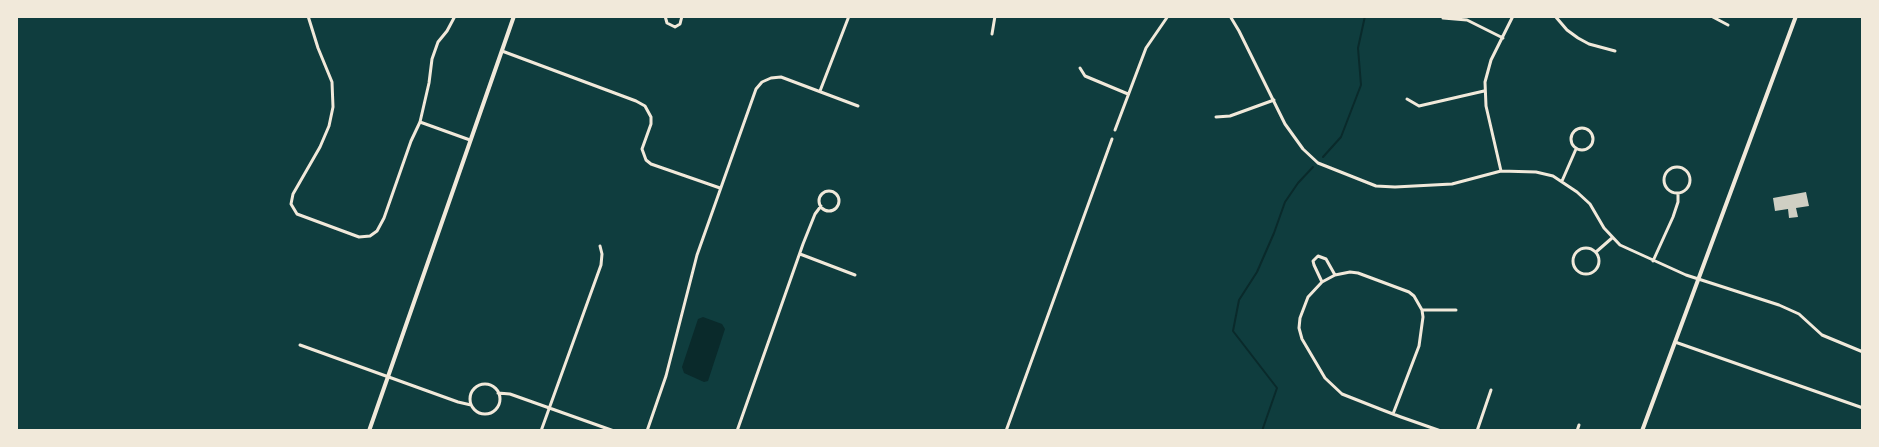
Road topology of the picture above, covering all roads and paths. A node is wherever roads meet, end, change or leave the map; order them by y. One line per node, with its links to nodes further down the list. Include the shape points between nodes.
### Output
1 (308, 16): 28 (street, via 332,82 333,107 320,147 293,194 291,204 297,214 359,237 370,236 377,231)
2 (455, 16): 28 (street, via 438,42 432,59)
3 (514, 16): 18 (street)
4 (665, 16): 5 (street, via 667,24 675,27 680,24)
5 (682, 16)
6 (849, 16): 21 (street)
7 (995, 16): 16 (street)
8 (1168, 16): 23 (street, via 1146,48)
9 (1230, 16): 25 (street)
10 (1512, 16): 17 (street)
11 (1555, 16): 19 (street, via 1578,38)
12 (1711, 16): 15 (street)
13 (1796, 16): 45 (street)
14 (1444, 18): 17 (street, via 1467,20)
15 (1728, 25)
16 (992, 34)
17 (1503, 38): 22 (street, via 1487,69)
18 (502, 51): 31 (street); 35 (street, via 645,106 651,117 642,149 646,160)
19 (1615, 51)
20 (1080, 68): 23 (street, via 1085,76)
21 (820, 91): 26 (street); 35 (street, via 782,77 762,82 752,97)
22 (1484, 91): 24 (street, via 1419,106); 33 (street)
23 (1128, 94): 29 (street)
24 (1407, 99)
25 (1274, 100): 27 (street); 33 (street, via 1285,124 1309,156 1331,169 1376,186 1452,184)
26 (858, 106)
27 (1216, 118)
28 (420, 122): 31 (street)
29 (1115, 130)
30 (1112, 139): 65 (street)
31 (470, 140): 52 (street)
32 (1576, 149): 32 (street, via 1587,148 1592,143 1588,129 1578,128 1572,133 1571,143); 34 (street)
33 (1501, 171): 34 (street, via 1536,172)
34 (1562, 181): 38 (street, via 1590,204)
35 (720, 188): 63 (street, via 697,255 666,376)
36 (1678, 193): 36 (street, via 1689,186 1690,178 1687,170 1675,167 1667,171 1664,184 1670,191); 42 (street, via 1673,217)
37 (821, 206): 37 (street, via 826,210 835,209 837,196 833,192 824,193); 41 (street)
38 (1612, 238): 40 (street); 42 (street)
39 (600, 246): 56 (street, via 601,265)
40 (1596, 252): 40 (street, via 1588,248 1576,251 1572,263 1576,271 1593,272 1599,260)
41 (800, 254): 43 (street); 64 (street)
42 (1653, 261): 45 (street)
43 (855, 275)
44 (1336, 275): 46 (street); 46 (street, via 1326,259 1318,256 1313,261); 47 (street, via 1358,273 1409,292)
45 (1698, 279): 49 (street); 51 (street, via 1779,305 1799,314 1822,335)
46 (1322, 282): 58 (street, via 1303,308 1299,328 1302,339 1334,388)
47 (1422, 310): 48 (street); 58 (street, via 1419,346)
48 (1456, 310)
49 (1675, 342): 57 (street); 69 (street)
50 (300, 345): 52 (street)
51 (1863, 352)
52 (388, 377): 55 (street); 60 (street)
53 (1491, 390): 67 (street)
54 (498, 393): 55 (street, via 490,386 479,385 471,393); 55 (street, via 498,405 490,413 479,413); 56 (street)
55 (471, 405)
56 (549, 408): 61 (street); 62 (street)
57 (1863, 408)
58 (1393, 414): 66 (street)
59 (1579, 425): 68 (street)
60 (369, 431)
61 (541, 431)
62 (614, 431)
63 (647, 431)
64 (737, 431)
65 (1006, 431)
66 (1440, 431)
67 (1477, 431)
68 (1577, 431)
69 (1642, 431)

